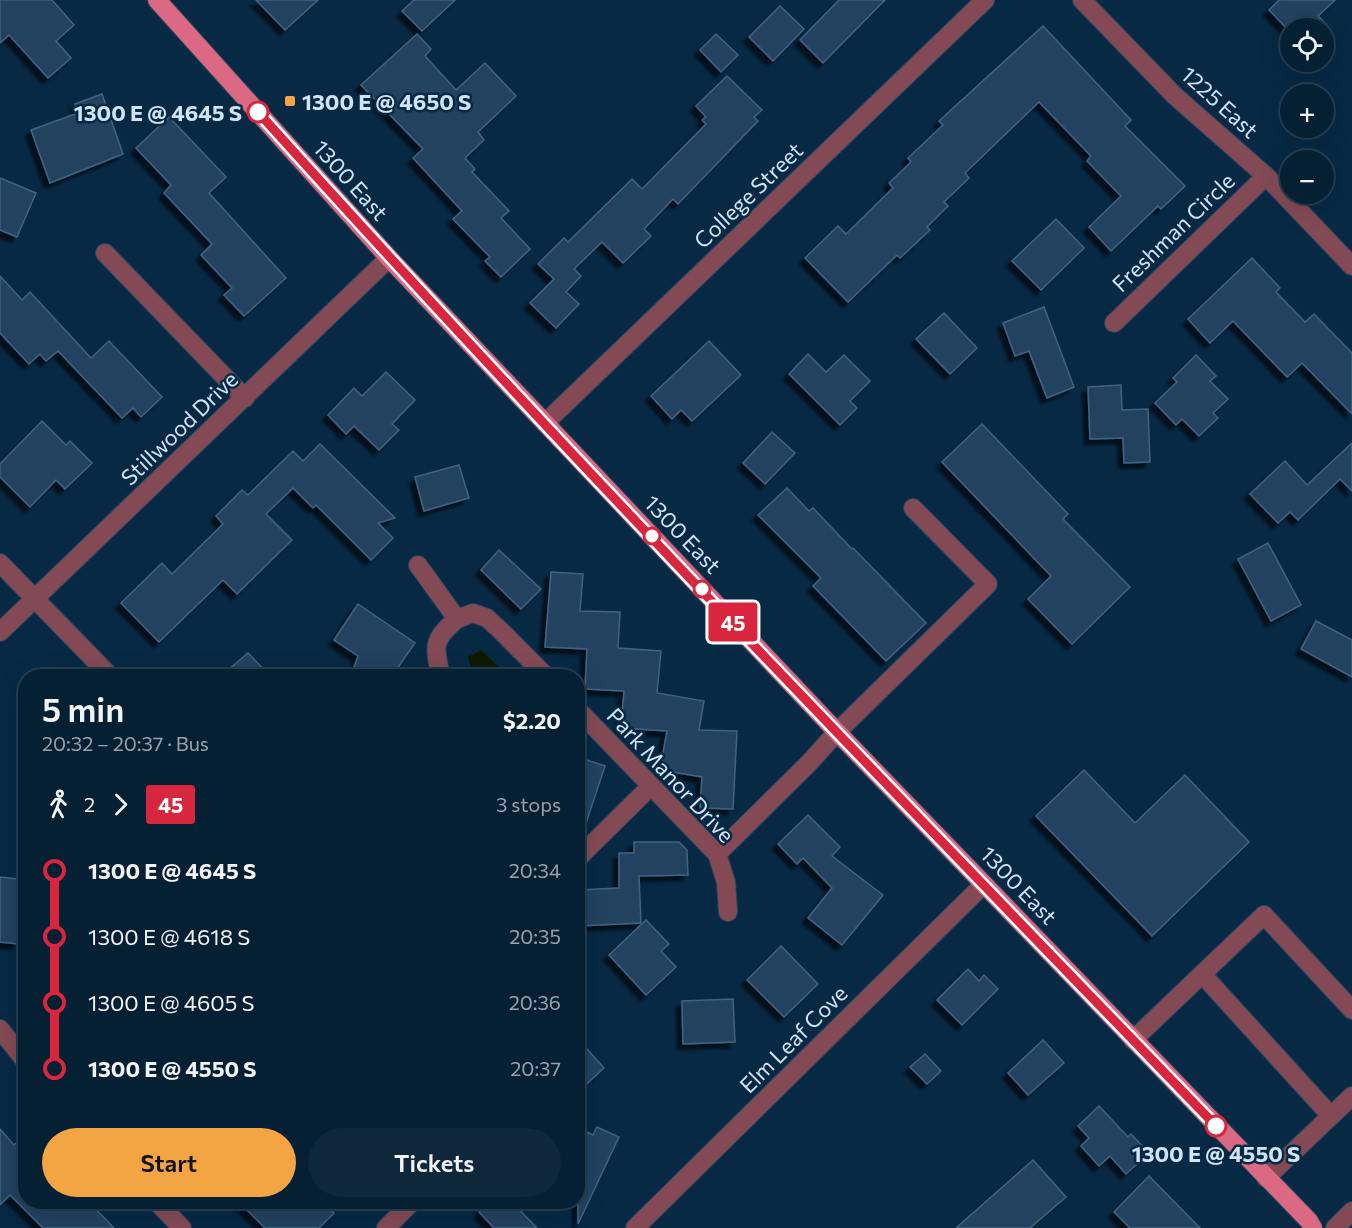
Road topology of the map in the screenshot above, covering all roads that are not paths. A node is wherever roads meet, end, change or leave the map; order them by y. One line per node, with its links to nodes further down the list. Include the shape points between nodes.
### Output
1 (157, 0): 6 (main road, 1300 East)
2 (985, 0): 10 (street, College Street)
3 (1082, 0): 4 (street, 1225 East, via 1175,96)
4 (1266, 176): 7 (street, 1225 East); 8 (street, Freshman Circle)
5 (105, 253): 9 (street)
6 (389, 258): 9 (street, Stillwood Drive); 10 (main road, 1300 East)
7 (1352, 266)
8 (1114, 323)
9 (245, 398): 14 (street, Stillwood Drive)
10 (544, 423): 21 (main road, 1300 East)
11 (913, 508): 21 (street, via 988,584)
12 (0, 563): 14 (street)
13 (418, 566): 15 (street)
14 (34, 598): 16 (street, Stillwood Drive); 17 (street)
15 (457, 620): 18 (street, via 436,641); 19 (street, via 473,613 487,618)
16 (0, 632)
17 (103, 669)
18 (439, 669)
19 (539, 669)
20 (585, 717): 22 (street, Park Manor Drive)
21 (837, 732): 24 (street); 25 (main road, 1300 East)
22 (651, 786): 23 (street); 24 (street, Park Manor Drive)
23 (585, 851)
24 (717, 854): 26 (street, Park Manor Drive, via 726,882)
25 (984, 884): 30 (main road, 1300 East); 41 (street, Elm Leaf Cove)
26 (728, 912)
27 (1202, 974): 28 (street, via 1264,915); 30 (street); 33 (street)
28 (1352, 1010)
29 (0, 1029): 31 (street)
30 (1133, 1040): 34 (main road, 1300 East)
31 (18, 1052)
32 (1352, 1096): 33 (street)
33 (1331, 1116): 34 (street)
34 (1266, 1178): 38 (main road, 1300 East)
35 (164, 1209): 39 (street)
36 (405, 1209): 40 (street)
37 (1352, 1211): 42 (street)
38 (1315, 1226)
39 (182, 1228)
40 (386, 1228)
41 (635, 1228)
42 (1335, 1228)

